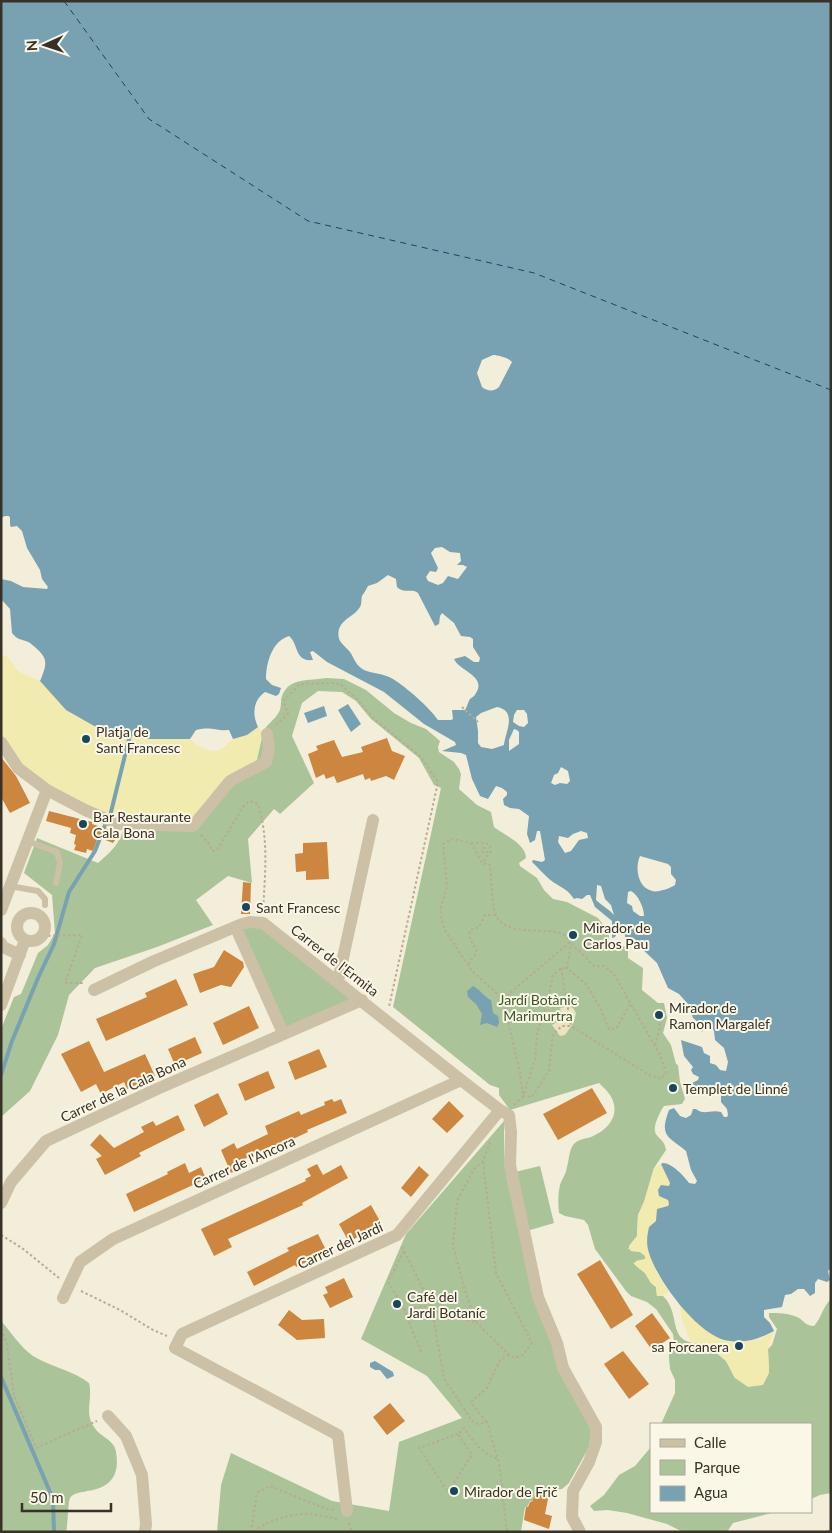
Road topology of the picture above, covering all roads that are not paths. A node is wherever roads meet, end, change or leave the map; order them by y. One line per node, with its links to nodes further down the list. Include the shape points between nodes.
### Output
1 (267, 734): 3 (street, via 266,762 230,781 193,826 118,824)
2 (1, 742): 3 (street, via 18,768)
3 (47, 790): 5 (street)
4 (373, 820): 14 (street)
5 (27, 841): 6 (lane, via 57,852 60,863); 7 (street)
6 (56, 883)
7 (10, 886): 8 (lane, via 38,891 45,899); 9 (street)
8 (45, 905)
9 (1, 910)
10 (236, 928): 14 (street, Carrer de l'Ermita, via 250,922 263,923); 15 (street, Carrer de l'Ermita); 18 (street)
11 (25, 940): 11 (street, via 32,942 43,936 46,924 38,914 26,914 20,918 17,930); 13 (street)
12 (1, 943): 13 (street)
13 (20, 955): 17 (street)
14 (338, 981): 16 (street, Carrer de l'Ermita)
15 (94, 990)
16 (362, 1000): 18 (street, Carrer de la Cala Bona); 19 (street, Carrer de l'Ermita)
17 (1, 1005)
18 (283, 1033): 21 (street, Carrer de la Cala Bona, via 46,1141 11,1182)
19 (461, 1080): 20 (street, Carrer de l'Ermita); 22 (street, Carrer de l'Ancora, via 113,1239 80,1262)
20 (507, 1111): 24 (street, Carrer del Jardí, via 397,1235 182,1334 176,1348 338,1436); 26 (street, via 511,1132 510,1165 538,1297 557,1343 563,1368 596,1427 596,1442 589,1462 573,1491 572,1517)
21 (1, 1203)
22 (63, 1298)
23 (108, 1416): 25 (street, via 126,1436 142,1475)
24 (347, 1511)
25 (145, 1532)
26 (580, 1532)

